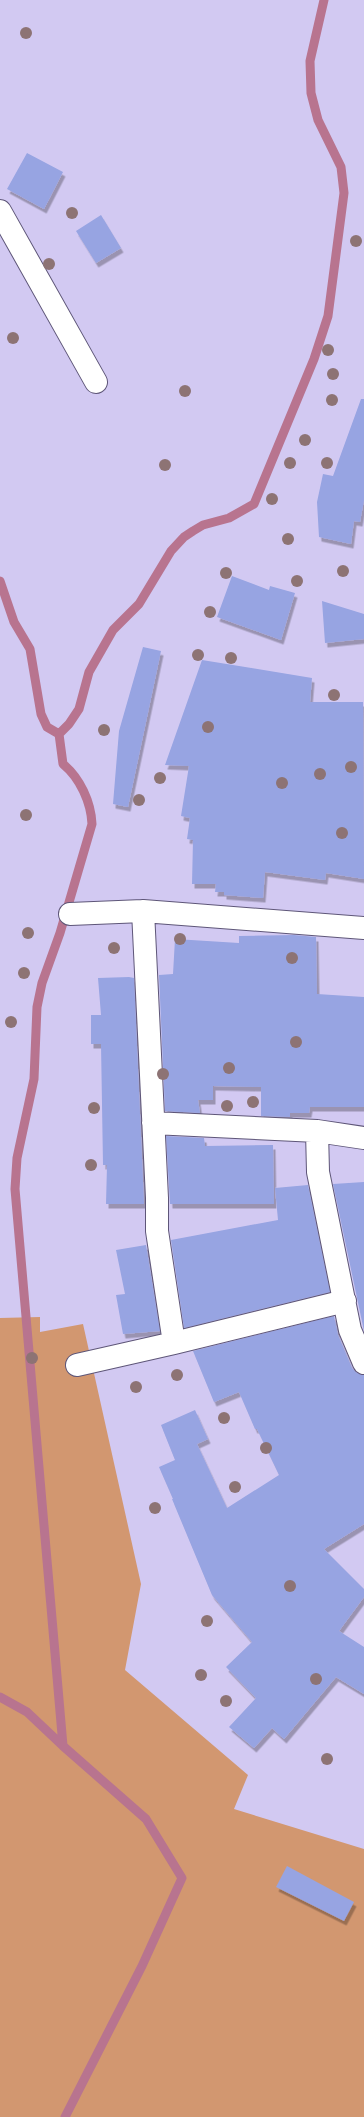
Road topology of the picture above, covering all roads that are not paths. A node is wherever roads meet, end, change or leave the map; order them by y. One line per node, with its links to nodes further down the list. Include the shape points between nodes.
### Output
1 (0, 211): 2 (street)
2 (96, 382)
3 (143, 911): 4 (street); 5 (street); 6 (street)
4 (70, 914)
5 (364, 928)
6 (154, 1123): 7 (street); 10 (street, via 157,1231)
7 (317, 1131): 8 (street); 9 (street, via 318,1172)
8 (364, 1138)
9 (345, 1301): 10 (street); 11 (street, via 350,1330)
10 (174, 1343): 12 (street)
11 (364, 1363)
12 (77, 1365)

